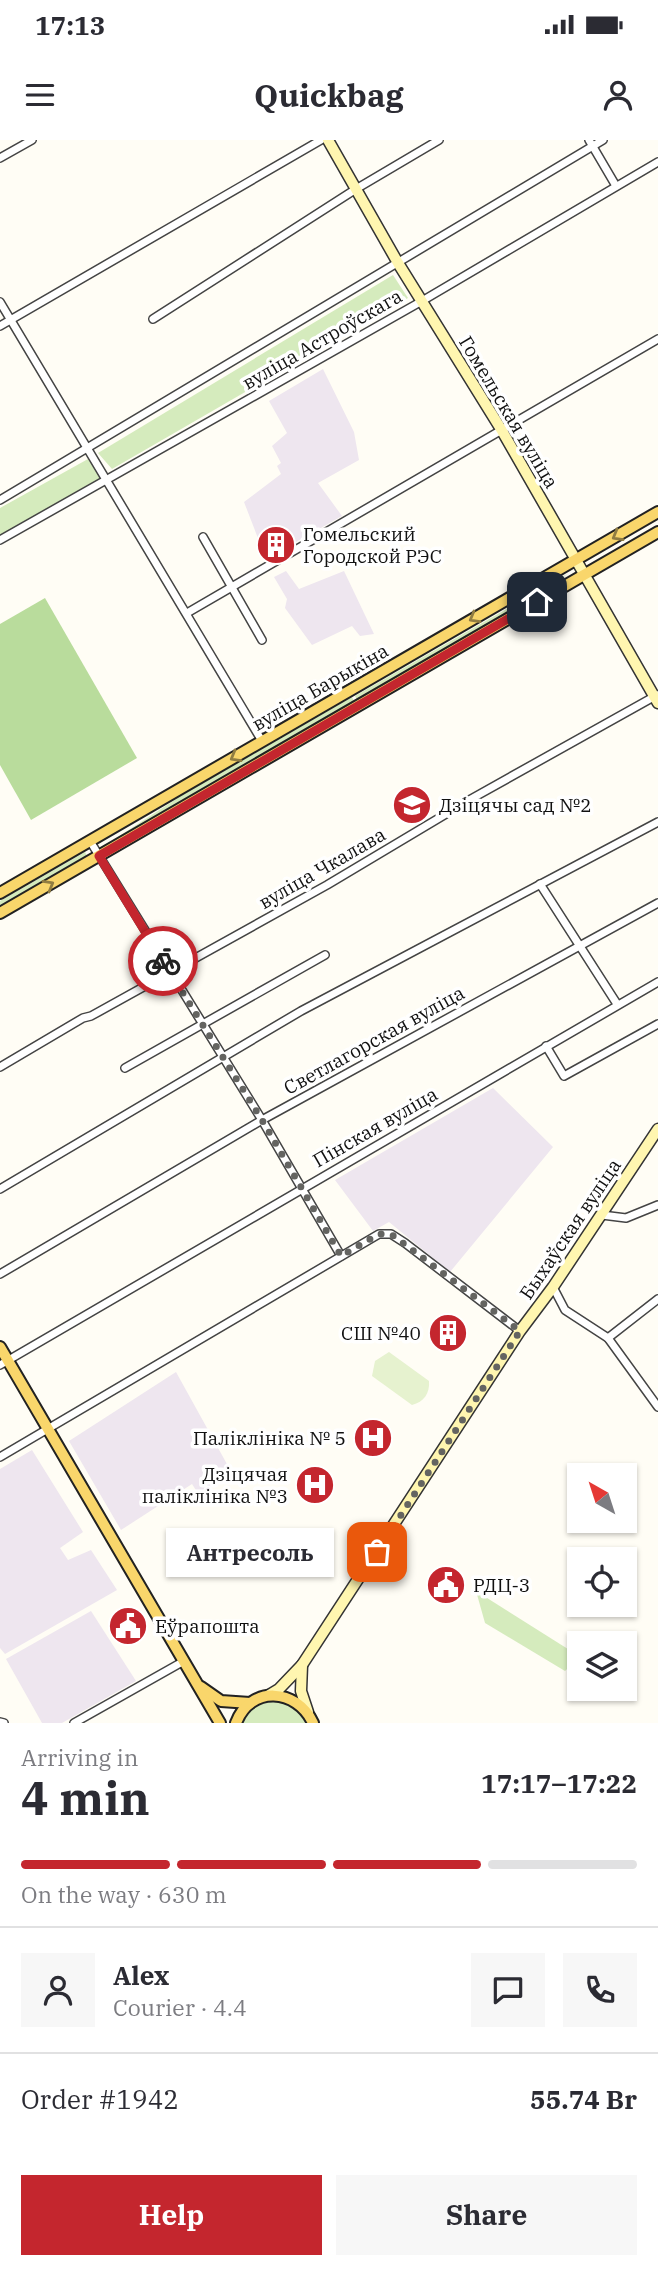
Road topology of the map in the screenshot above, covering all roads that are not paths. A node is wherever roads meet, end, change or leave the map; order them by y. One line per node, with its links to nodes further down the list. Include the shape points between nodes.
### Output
1 (32, 140): 7 (street)
2 (321, 140): 15 (street)
3 (328, 140): 10 (main road, Гомельская вуліца)
4 (439, 140): 10 (street)
5 (603, 140): 6 (street, вуліца Астроўскага)
6 (590, 143): 9 (street); 11 (street, вуліца Астроўскага)
7 (0, 158)
8 (658, 162): 9 (street, вуліца Астроўскага)
9 (616, 186): 12 (street, вуліца Астроўскага)
10 (356, 189): 11 (main road, Гомельская вуліца); 14 (street)
11 (398, 263): 12 (main road, Гомельская вуліца); 19 (street, вуліца Астроўскага)
12 (422, 301): 18 (main road, Гомельская вуліца); 20 (street, вуліца Астроўскага)
13 (0, 302): 15 (street)
14 (153, 319)
15 (10, 320): 16 (street); 19 (street)
16 (0, 326)
17 (658, 339): 18 (street)
18 (501, 429): 26 (main road, Гомельская вуліца); 28 (street)
19 (90, 448): 20 (street); 21 (street, вуліца Астроўскага)
20 (108, 480): 25 (street, вуліца Астроўскага); 29 (street)
21 (0, 500)
22 (658, 512): 26 (main road, вуліца Барыкіна, one-way to 26)
23 (658, 532): 27 (main road, вуліца Барыкіна)
24 (203, 537): 28 (street)
25 (0, 540)
26 (576, 559): 27 (main road, Гомельская вуліца); 32 (main road, вуліца Барыкіна, one-way to 32)
27 (584, 575): 31 (main road, Гомельская вуліца); 35 (main road, вуліца Барыкіна)
28 (231, 587): 29 (street); 30 (street)
29 (187, 613): 32 (street)
30 (262, 639)
31 (657, 698): 42 (street, вуліца Чкалава)
32 (262, 741): 34 (main road, вуліца Барыкіна, one-way to 34)
33 (658, 822): 36 (street)
34 (90, 841): 35 (street); 37 (main road, вуліца Барыкіна)
35 (99, 856): 39 (main road, вуліца Барыкіна, one-way to 35); 42 (street)
36 (540, 884): 40 (street); 48 (street)
37 (0, 893)
38 (658, 903): 40 (street, Светлагорская вуліца)
39 (0, 913)
40 (578, 946): 44 (street); 51 (street, Светлагорская вуліца)
41 (325, 956): 45 (street)
42 (170, 971): 45 (street); 49 (street, вуліца Чкалава)
43 (658, 982): 44 (street, Пінская вуліца)
44 (617, 1004): 47 (street, Пінская вуліца)
45 (201, 1022): 48 (street); 50 (street)
46 (658, 1024): 47 (street, via 564,1076)
47 (546, 1046): 53 (street, Пінская вуліца)
48 (223, 1058): 51 (street); 54 (street)
49 (0, 1067)
50 (124, 1068)
51 (262, 1120): 53 (street); 58 (street, Светлагорская вуліца)
52 (658, 1129): 56 (main road, Быхаўская вуліца)
53 (302, 1187): 57 (street); 64 (street, Пінская вуліца)
54 (0, 1189)
55 (658, 1205): 56 (street, via 626,1218)
56 (602, 1215): 59 (main road, Быхаўская вуліца)
57 (341, 1256): 61 (street, via 379,1234 391,1234); 66 (street)
58 (0, 1274)
59 (553, 1287): 61 (main road, Быхаўская вуліца); 62 (street, via 565,1310)
60 (658, 1299): 62 (street)
61 (520, 1331): 69 (main road, Быхаўская вуліца)
62 (608, 1338): 65 (street)
63 (0, 1347): 64 (main road)
64 (4, 1363): 66 (main road)
65 (656, 1401)
66 (48, 1429): 67 (street); 68 (main road)
67 (0, 1457)
68 (184, 1661): 70 (main road); 74 (street)
69 (302, 1665): 71 (main road, Быхаўская вуліца); 73 (main road, via 300,1683)
70 (199, 1686): 72 (main road, via 221,1701); 75 (main road)
71 (269, 1695): 72 (main road); 73 (main road, via 284,1696)
72 (250, 1703): 76 (main road)
73 (308, 1712): 77 (main road)
74 (74, 1723)
75 (220, 1723)
76 (236, 1723)
77 (313, 1723)

